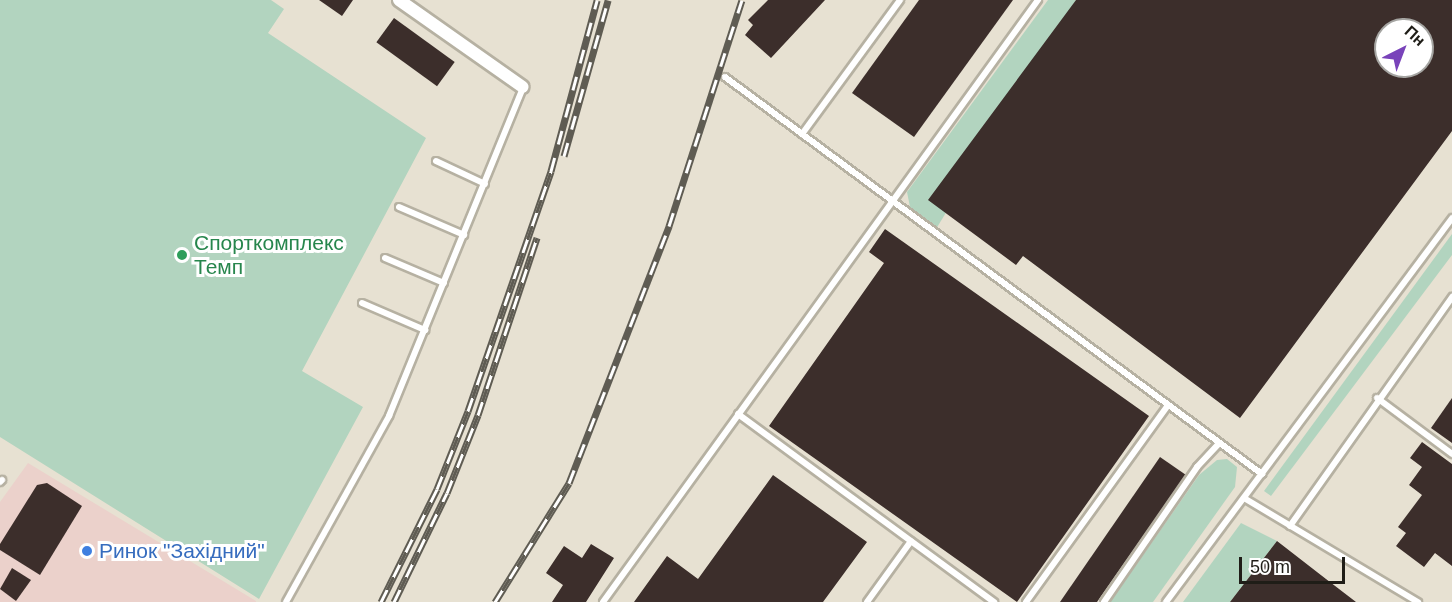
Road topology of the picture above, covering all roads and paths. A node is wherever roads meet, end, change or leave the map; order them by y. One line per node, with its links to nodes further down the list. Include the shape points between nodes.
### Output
1 (399, 0): 5 (street)
2 (900, 0): 6 (lane)
3 (1038, 0): 9 (lane)
4 (725, 77): 6 (lane)
5 (523, 87): 8 (lane)
6 (802, 134): 9 (lane)
7 (436, 161): 8 (lane)
8 (485, 184): 12 (lane)
9 (892, 201): 19 (lane); 20 (lane)
10 (399, 207): 12 (lane)
11 (1452, 218): 23 (lane)
12 (464, 236): 14 (lane)
13 (385, 258): 14 (lane)
14 (444, 283): 17 (lane)
15 (1452, 297): 18 (lane)
16 (362, 303): 17 (lane)
17 (425, 330): 27 (lane, via 389,416)
18 (1377, 399): 22 (lane); 25 (lane)
19 (1168, 405): 21 (lane); 31 (lane)
20 (738, 414): 26 (lane); 28 (lane)
21 (1219, 443): 23 (lane); 32 (lane, via 1197,467)
22 (1452, 454)
23 (1262, 474): 24 (lane)
24 (1244, 498): 25 (lane); 33 (lane)
25 (1290, 526): 34 (lane)
26 (911, 541): 29 (lane); 30 (lane)
27 (286, 602)
28 (603, 602)
29 (867, 602)
30 (994, 602)
31 (1026, 602)
32 (1104, 602)
33 (1166, 602)
34 (1418, 602)

